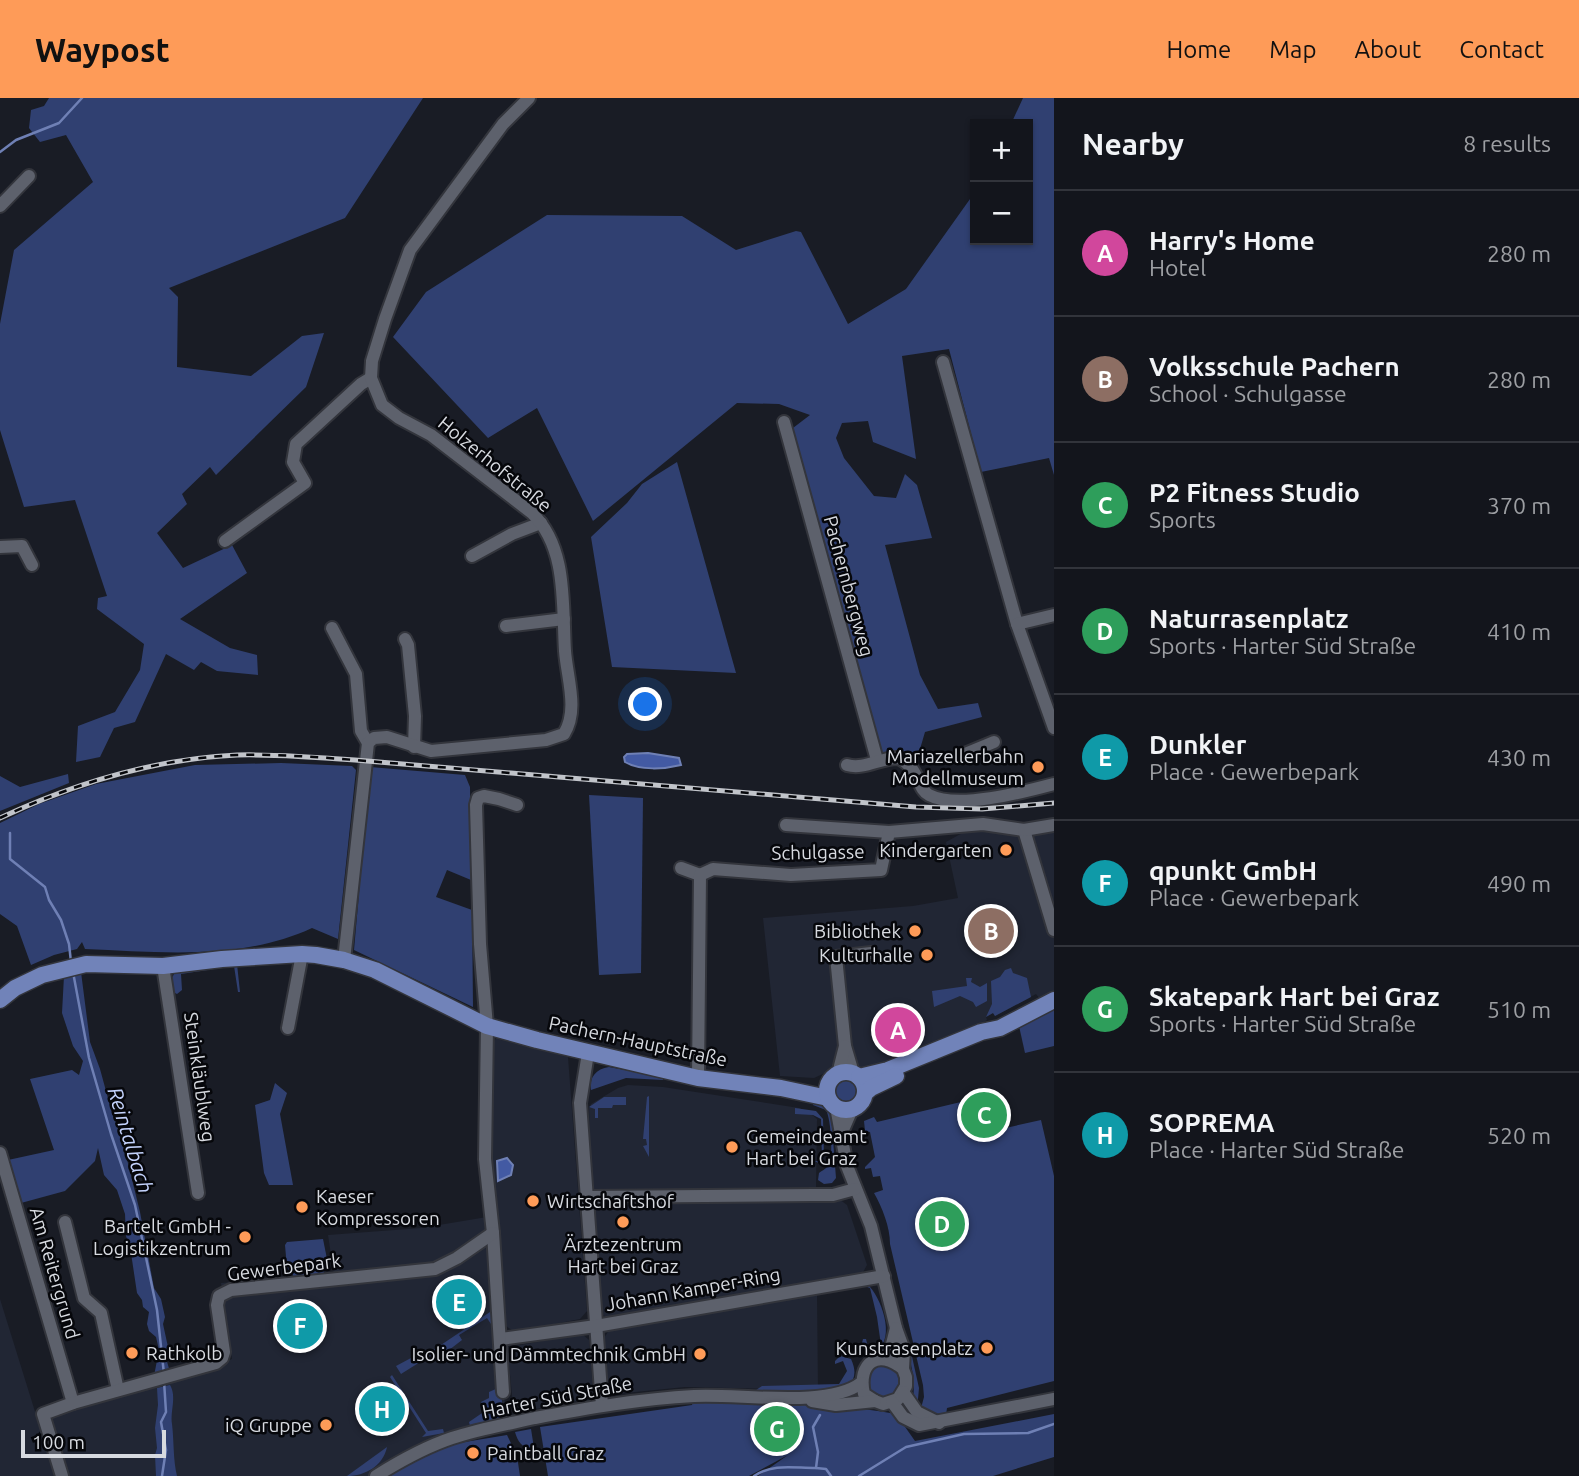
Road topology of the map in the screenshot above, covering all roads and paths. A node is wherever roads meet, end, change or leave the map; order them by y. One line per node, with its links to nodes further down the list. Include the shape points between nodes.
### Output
1 (529, 98): 5 (street, via 500,128 410,250)
2 (30, 176): 3 (street)
3 (0, 206)
4 (943, 362): 14 (street)
5 (370, 379): 7 (street, Holzerhofstraße, via 382,405 431,435); 8 (street, via 296,444 293,462 305,483)
6 (784, 422): 23 (street, Pachernbergweg)
7 (541, 523): 10 (street); 13 (street, Holzerhofstraße, via 559,569)
8 (225, 541)
9 (0, 547): 11 (street, via 22,546)
10 (472, 556)
11 (32, 565)
12 (1054, 615): 14 (street)
13 (564, 619): 15 (street); 21 (street, Holzerhofstraße, via 572,711 564,734 546,740 431,751)
14 (1017, 624): 18 (street)
15 (506, 626)
16 (332, 628): 20 (street, via 356,674 361,731)
17 (405, 639): 21 (street, via 415,716)
18 (1054, 728)
19 (994, 742): 22 (street)
20 (368, 743): 21 (street, Holzerhofstraße, via 380,737); 36 (street)
21 (414, 747)
22 (965, 754)
23 (877, 761): 24 (street); 25 (street, via 899,758 907,762 924,790 941,798 1011,796)
24 (847, 765)
25 (1054, 784)
26 (517, 805): 40 (street, via 484,796 478,798 477,805)
27 (786, 825): 30 (street, Schulgasse)
28 (1054, 825): 29 (street, Schulgasse)
29 (1024, 831): 30 (street, Schulgasse, via 984,824); 33 (street)
30 (889, 832): 32 (street, Schulgasse, via 881,870 791,875 713,869)
31 (681, 868): 32 (street)
32 (700, 875): 44 (street)
33 (1054, 930)
34 (872, 953): 45 (street, via 836,957 845,1046)
35 (302, 954): 36 (main road, Pachern-Hauptstraße); 37 (main road, Pachern-Hauptstraße); 41 (street)
36 (344, 960): 40 (main road, Pachern-Hauptstraße, via 375,970)
37 (163, 967): 38 (main road, Pachern-Hauptstraße, via 86,964 64,968 15,988); 48 (street, Steinkläublweg)
38 (0, 1000)
39 (1054, 1000): 42 (main road, Pachern-Hauptstraße)
40 (487, 1026): 43 (main road, Pachern-Hauptstraße); 51 (street, via 485,1159)
41 (288, 1028)
42 (1000, 1028): 45 (main road, Pachern-Hauptstraße); 45 (main road, Pachern-Hauptstraße, via 984,1041 890,1078 864,1093 860,1103)
43 (588, 1053): 44 (main road, Pachern-Hauptstraße); 49 (street, Johann Kamper-Ring, via 580,1103)
44 (698, 1079): 45 (main road, Pachern-Hauptstraße, via 781,1088)
45 (842, 1088): 47 (street, via 845,1159)
46 (0, 1153): 66 (street, Am Reitergrund)
47 (855, 1189): 49 (street, via 833,1195); 52 (street)
48 (198, 1193)
49 (586, 1197): 53 (street, Johann Kamper-Ring)
50 (65, 1222): 59 (street, via 84,1298 102,1313)
51 (493, 1233): 55 (street); 59 (street, Gewerbepark, via 435,1269 232,1290 219,1296 217,1305 222,1358)
52 (884, 1276): 53 (street, Johann Kamper-Ring); 54 (street)
53 (596, 1326): 55 (street); 67 (street)
54 (896, 1328): 56 (street, Harter Süd Straße); 57 (street, via 904,1350)
55 (500, 1339): 60 (street)
56 (885, 1359): 57 (street); 58 (street, Harter Süd Straße, via 870,1363)
57 (903, 1369): 61 (street)
58 (861, 1383): 62 (street, Harter Süd Straße, via 850,1391); 64 (street, via 864,1394)
59 (118, 1390): 66 (street, Gewerbepark)
60 (503, 1392)
61 (904, 1392): 65 (street); 68 (street, via 917,1412)
62 (798, 1398): 64 (street, Harter Süd Straße, via 836,1405); 67 (street, Harter Süd Straße, via 696,1395)
63 (1054, 1399): 68 (street)
64 (874, 1402): 65 (street, Harter Süd Straße)
65 (892, 1402): 68 (street, via 903,1417 919,1425)
66 (73, 1403): 69 (street, Gewerbepark, via 43,1414)
67 (602, 1405): 70 (street, Harter Süd Straße, via 452,1438)
68 (939, 1423)
69 (62, 1476)
70 (376, 1476)

